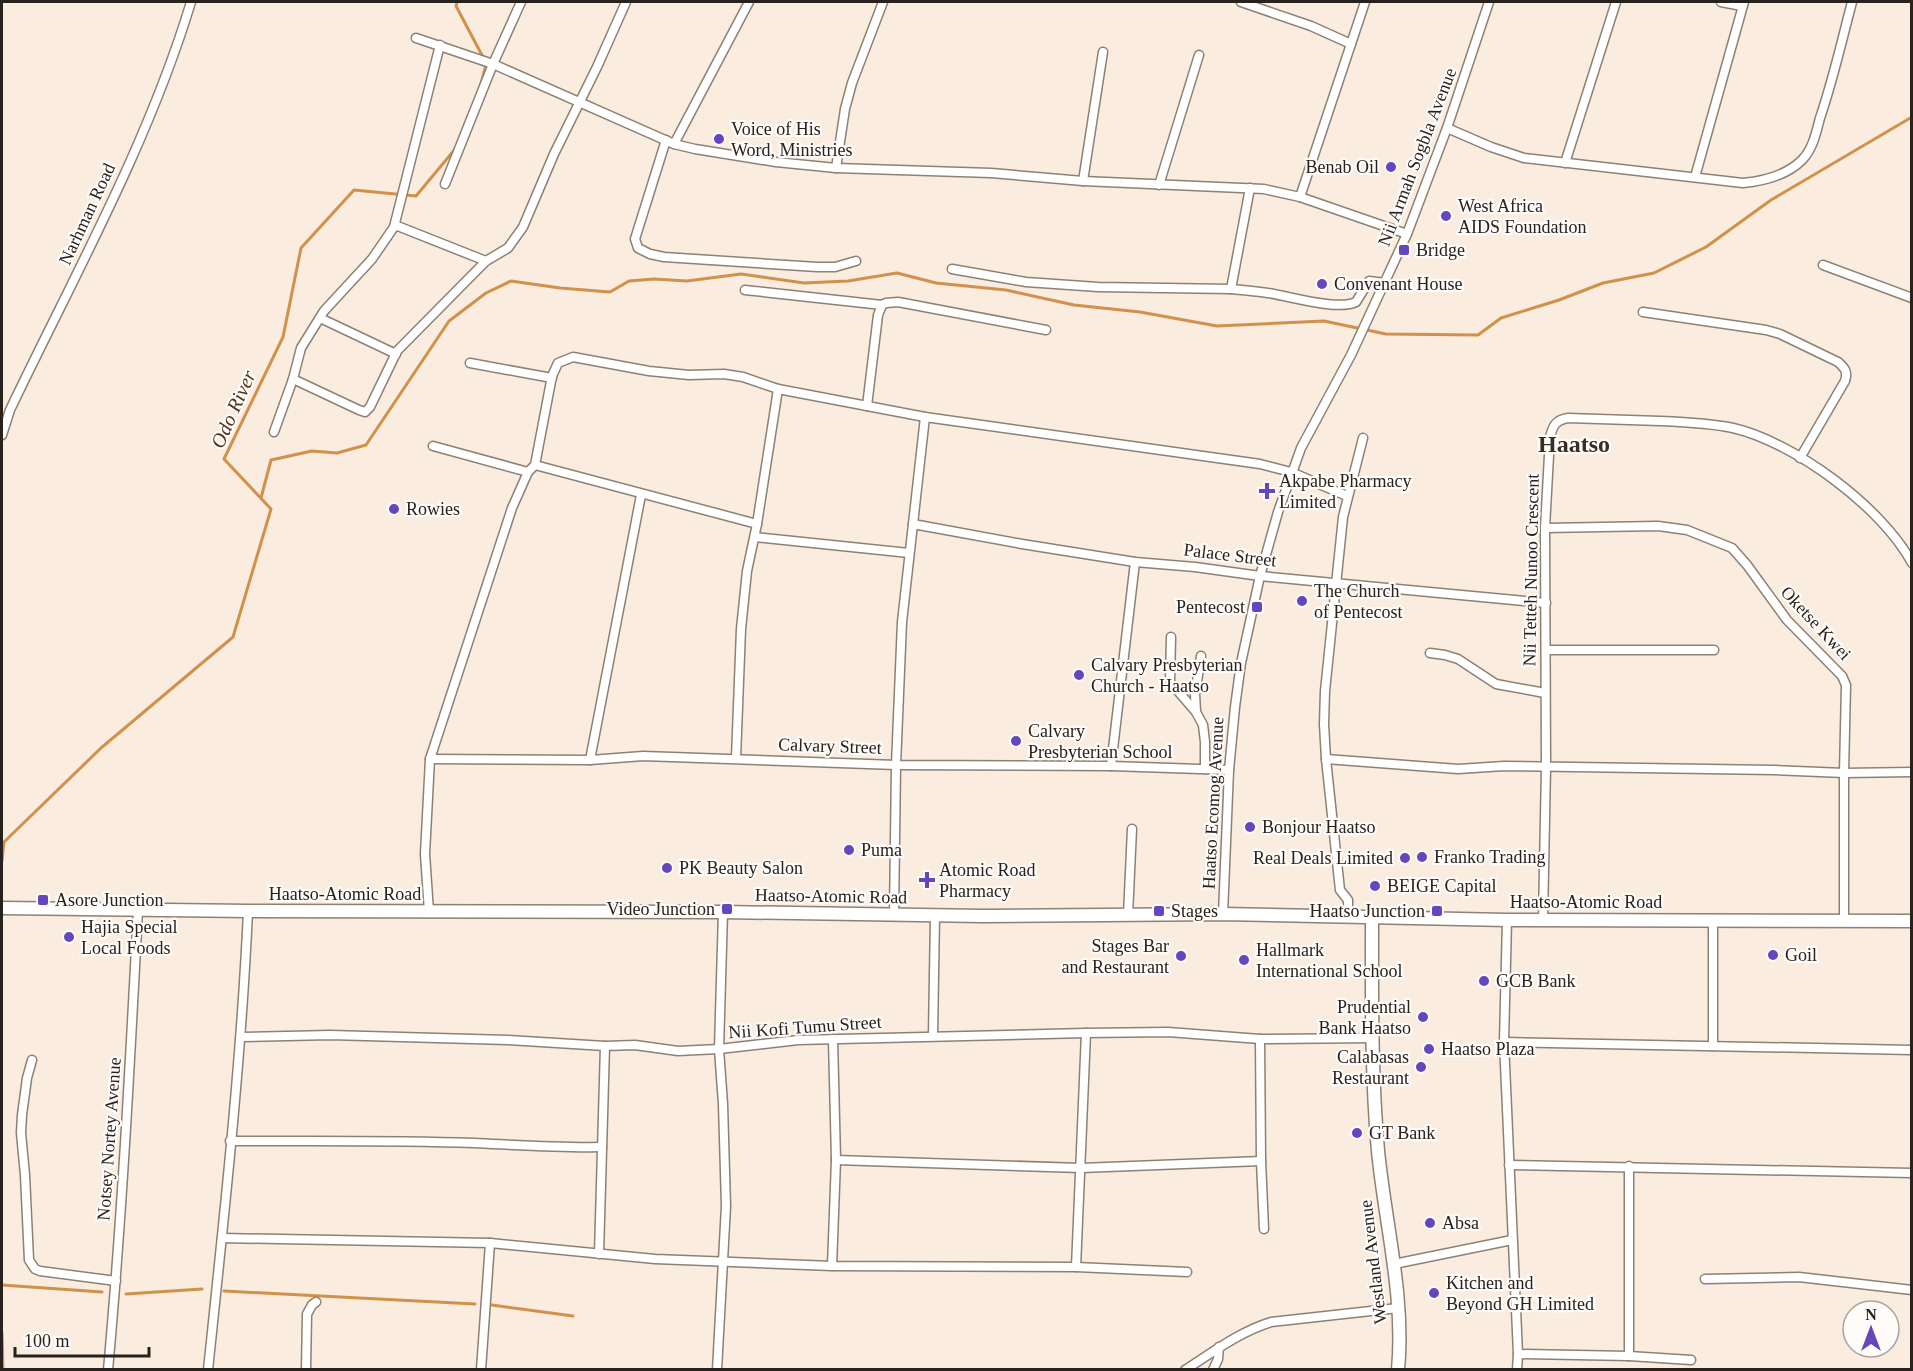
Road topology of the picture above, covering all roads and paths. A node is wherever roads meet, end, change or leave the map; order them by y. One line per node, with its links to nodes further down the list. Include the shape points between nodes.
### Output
1 (191, 2): 53 (street, Narhman Road, via 133,153 10,410)
2 (521, 2): 18 (street)
3 (626, 2): 19 (street)
4 (749, 2): 21 (street)
5 (883, 2): 23 (street, via 845,109)
6 (1241, 2): 14 (street)
7 (1365, 2): 14 (street)
8 (1488, 2): 20 (street, Nii Armah Sogbla Avenue)
9 (1616, 2): 22 (street)
10 (1721, 2): 12 (street)
11 (1852, 2): 24 (street, via 1811,147 1802,159 1790,169 1760,182)
12 (1743, 4): 24 (street)
13 (416, 38): 15 (street)
14 (1351, 44): 29 (street)
15 (440, 45): 18 (street); 30 (street)
16 (1103, 52): 25 (street)
17 (1200, 56): 27 (street)
18 (493, 64): 19 (street); 26 (street)
19 (580, 102): 21 (street); 32 (street, via 523,226 508,248)
20 (1447, 128): 22 (street, via 1524,158); 31 (street, Nii Armah Sogbla Avenue)
21 (670, 142): 23 (street, via 766,161); 33 (street, via 635,239 638,248 664,257 817,267)
22 (1565, 163): 24 (street)
23 (837, 168): 25 (street, via 991,173)
24 (1695, 177)
25 (1083, 181): 27 (street)
26 (446, 184)
27 (1159, 185): 28 (street)
28 (1250, 188): 29 (street); 37 (street)
29 (1300, 197): 31 (street)
30 (394, 225): 32 (street); 42 (street, via 372,259)
31 (1407, 234): 36 (street, Nii Armah Sogbla Avenue)
32 (486, 261): 44 (street)
33 (856, 261)
34 (1823, 265): 39 (street)
35 (952, 269): 37 (street, via 1026,282)
36 (1385, 283): 37 (street, via 1369,281 1356,302 1347,305); 45 (street, Nii Armah Sogbla Avenue)
37 (1231, 289)
38 (745, 290): 40 (street)
39 (1911, 298)
40 (882, 305): 43 (street, via 898,302); 50 (street)
41 (1643, 312): 56 (street, via 1766,330 1845,368 1845,381)
42 (320, 318): 44 (street); 48 (street, via 301,348)
43 (1046, 330)
44 (396, 354): 48 (street, via 365,412)
45 (1351, 355): 58 (street, Haatso Ecomog Avenue)
46 (470, 363): 47 (street)
47 (552, 378): 49 (street, via 558,363 573,357 649,371 724,374); 57 (street)
48 (293, 379): 52 (street)
49 (778, 388): 50 (street); 61 (street)
50 (867, 406): 51 (street)
51 (925, 417): 58 (street, via 1236,460); 62 (street)
52 (274, 432)
53 (2, 435)
54 (1363, 438): 60 (street)
55 (433, 446): 57 (street)
56 (1800, 458): 63 (street, Nii Tetteh Nunoo Crescent, via 1756,435 1717,425 1562,419 1552,427 1550,437); 67 (street, Nii Tetteh Nunoo Crescent, via 1863,504 1897,539)
57 (531, 469): 59 (street); 79 (street, via 512,508)
58 (1291, 472): 60 (street); 68 (street, Haatso Ecomog Avenue)
59 (641, 495): 61 (street); 81 (street)
60 (1347, 496): 69 (street)
61 (757, 524): 64 (street)
62 (912, 524): 65 (street); 66 (street, Palace Street)
63 (1545, 528): 70 (street, Nii Tetteh Nunoo Crescent); 88 (street, Oketse Kwei, via 1658,526 1687,530 1732,548 1787,620 1845,680)
64 (754, 537): 65 (street); 78 (street, via 741,629)
65 (909, 554): 82 (street)
66 (1135, 562): 68 (street, Palace Street); 83 (street)
67 (1911, 563)
68 (1260, 576): 69 (street, Palace Street); 86 (street, Haatso Ecomog Avenue, via 1242,663)
69 (1336, 584): 70 (street, Palace Street); 80 (street, via 1325,691)
70 (1546, 603): 72 (street, Nii Tetteh Nunoo Crescent)
71 (1171, 638): 77 (street, via 1170,681)
72 (1546, 650): 73 (street); 76 (street, Nii Tetteh Nunoo Crescent)
73 (1714, 650)
74 (1430, 653): 76 (street, via 1458,659 1496,684)
75 (1201, 656): 77 (street)
76 (1545, 693): 84 (street, Nii Tetteh Nunoo Crescent)
77 (1196, 712): 85 (street, via 1203,725)
78 (736, 758): 81 (street, Calvary Street, via 644,756); 82 (street, Calvary Street)
79 (430, 759): 81 (street, Calvary Street); 93 (street, via 425,854)
80 (1326, 759): 84 (street, via 1458,769); 99 (street, via 1340,890 1348,900)
81 (590, 760)
82 (896, 765): 83 (street, Calvary Street); 95 (street)
83 (1111, 766): 85 (street, Calvary Street)
84 (1546, 767): 88 (street); 102 (street, Nii Tetteh Nunoo Crescent)
85 (1205, 769): 86 (street, Calvary Street)
86 (1229, 770): 98 (street, Haatso Ecomog Avenue)
87 (1911, 772): 88 (street)
88 (1844, 773): 104 (street, Oketse Kwei)
89 (1132, 828): 97 (street)
90 (5, 908): 91 (main road, Haatso-Atomic Road)
91 (138, 910): 92 (main road, Haatso-Atomic Road); 137 (street, Notsey Nortey Avenue)
92 (248, 911): 93 (main road, Haatso-Atomic Road); 108 (street)
93 (429, 912): 94 (main road, Haatso-Atomic Road)
94 (723, 912): 95 (main road, Haatso-Atomic Road); 115 (street)
95 (894, 915): 96 (main road, Haatso-Atomic Road)
96 (935, 915): 97 (main road, Haatso-Atomic Road); 107 (street)
97 (1128, 915): 98 (main road, Haatso-Atomic Road)
98 (1223, 915): 99 (main road, Haatso-Atomic Road)
99 (1348, 917): 100 (main road, Haatso-Atomic Road)
100 (1372, 917): 101 (main road, Haatso-Atomic Road); 109 (main road, Westland Avenue)
101 (1507, 920): 102 (main road, Haatso-Atomic Road); 112 (street)
102 (1543, 920): 103 (main road, Haatso-Atomic Road)
103 (1713, 920): 104 (main road, Haatso-Atomic Road); 114 (street)
104 (1844, 920): 105 (main road, Haatso-Atomic Road)
105 (1911, 921)
106 (1086, 1033): 107 (street, Nii Kofi Tumu Street); 111 (street, Nii Kofi Tumu Street, via 1168,1032); 124 (street)
107 (933, 1036): 110 (street, Nii Kofi Tumu Street)
108 (241, 1037): 113 (street, Nii Kofi Tumu Street, via 330,1035); 118 (street)
109 (1373, 1038): 111 (street, Nii Kofi Tumu Street); 132 (main road, Westland Avenue, via 1378,1149)
110 (833, 1039): 115 (street, Nii Kofi Tumu Street); 120 (street)
111 (1260, 1039): 121 (street)
112 (1504, 1042): 114 (street); 122 (street)
113 (605, 1046): 115 (street, Nii Kofi Tumu Street, via 635,1045 678,1051); 119 (street)
114 (1713, 1046): 116 (street)
115 (719, 1049): 131 (street, via 726,1206)
116 (1911, 1050)
117 (32, 1060): 137 (street, via 21,1133 29,1260 40,1271)
118 (230, 1141): 119 (street); 127 (street)
119 (602, 1147): 130 (street)
120 (836, 1161): 124 (street); 133 (street)
121 (1261, 1161): 124 (street); 126 (street)
122 (1509, 1165): 123 (street); 128 (street)
123 (1629, 1166): 125 (street); 143 (street)
124 (1081, 1168): 134 (street)
125 (1911, 1173)
126 (1264, 1229)
127 (222, 1238): 129 (street); 147 (street)
128 (1512, 1240): 132 (street); 142 (street)
129 (490, 1243): 130 (street); 149 (street)
130 (599, 1254): 131 (street)
131 (722, 1261): 133 (street); 150 (street)
132 (1394, 1264): 140 (main road, Westland Avenue)
133 (832, 1266): 134 (street)
134 (1076, 1267): 135 (street)
135 (1187, 1272)
136 (1705, 1279): 138 (street, via 1799,1277)
137 (116, 1281): 146 (street, Notsey Nortey Avenue)
138 (1911, 1290)
139 (316, 1302): 148 (street, via 307,1314)
140 (1398, 1308): 141 (street, via 1271,1323); 152 (main road, Westland Avenue)
141 (1219, 1347): 145 (street); 151 (street)
142 (1518, 1354): 143 (street); 153 (street)
143 (1629, 1356): 144 (street)
144 (1691, 1360)
145 (1190, 1369)
146 (108, 1370)
147 (208, 1370)
148 (306, 1370)
149 (481, 1370)
150 (717, 1370)
151 (1213, 1370)
152 (1398, 1370)
153 (1517, 1370)

